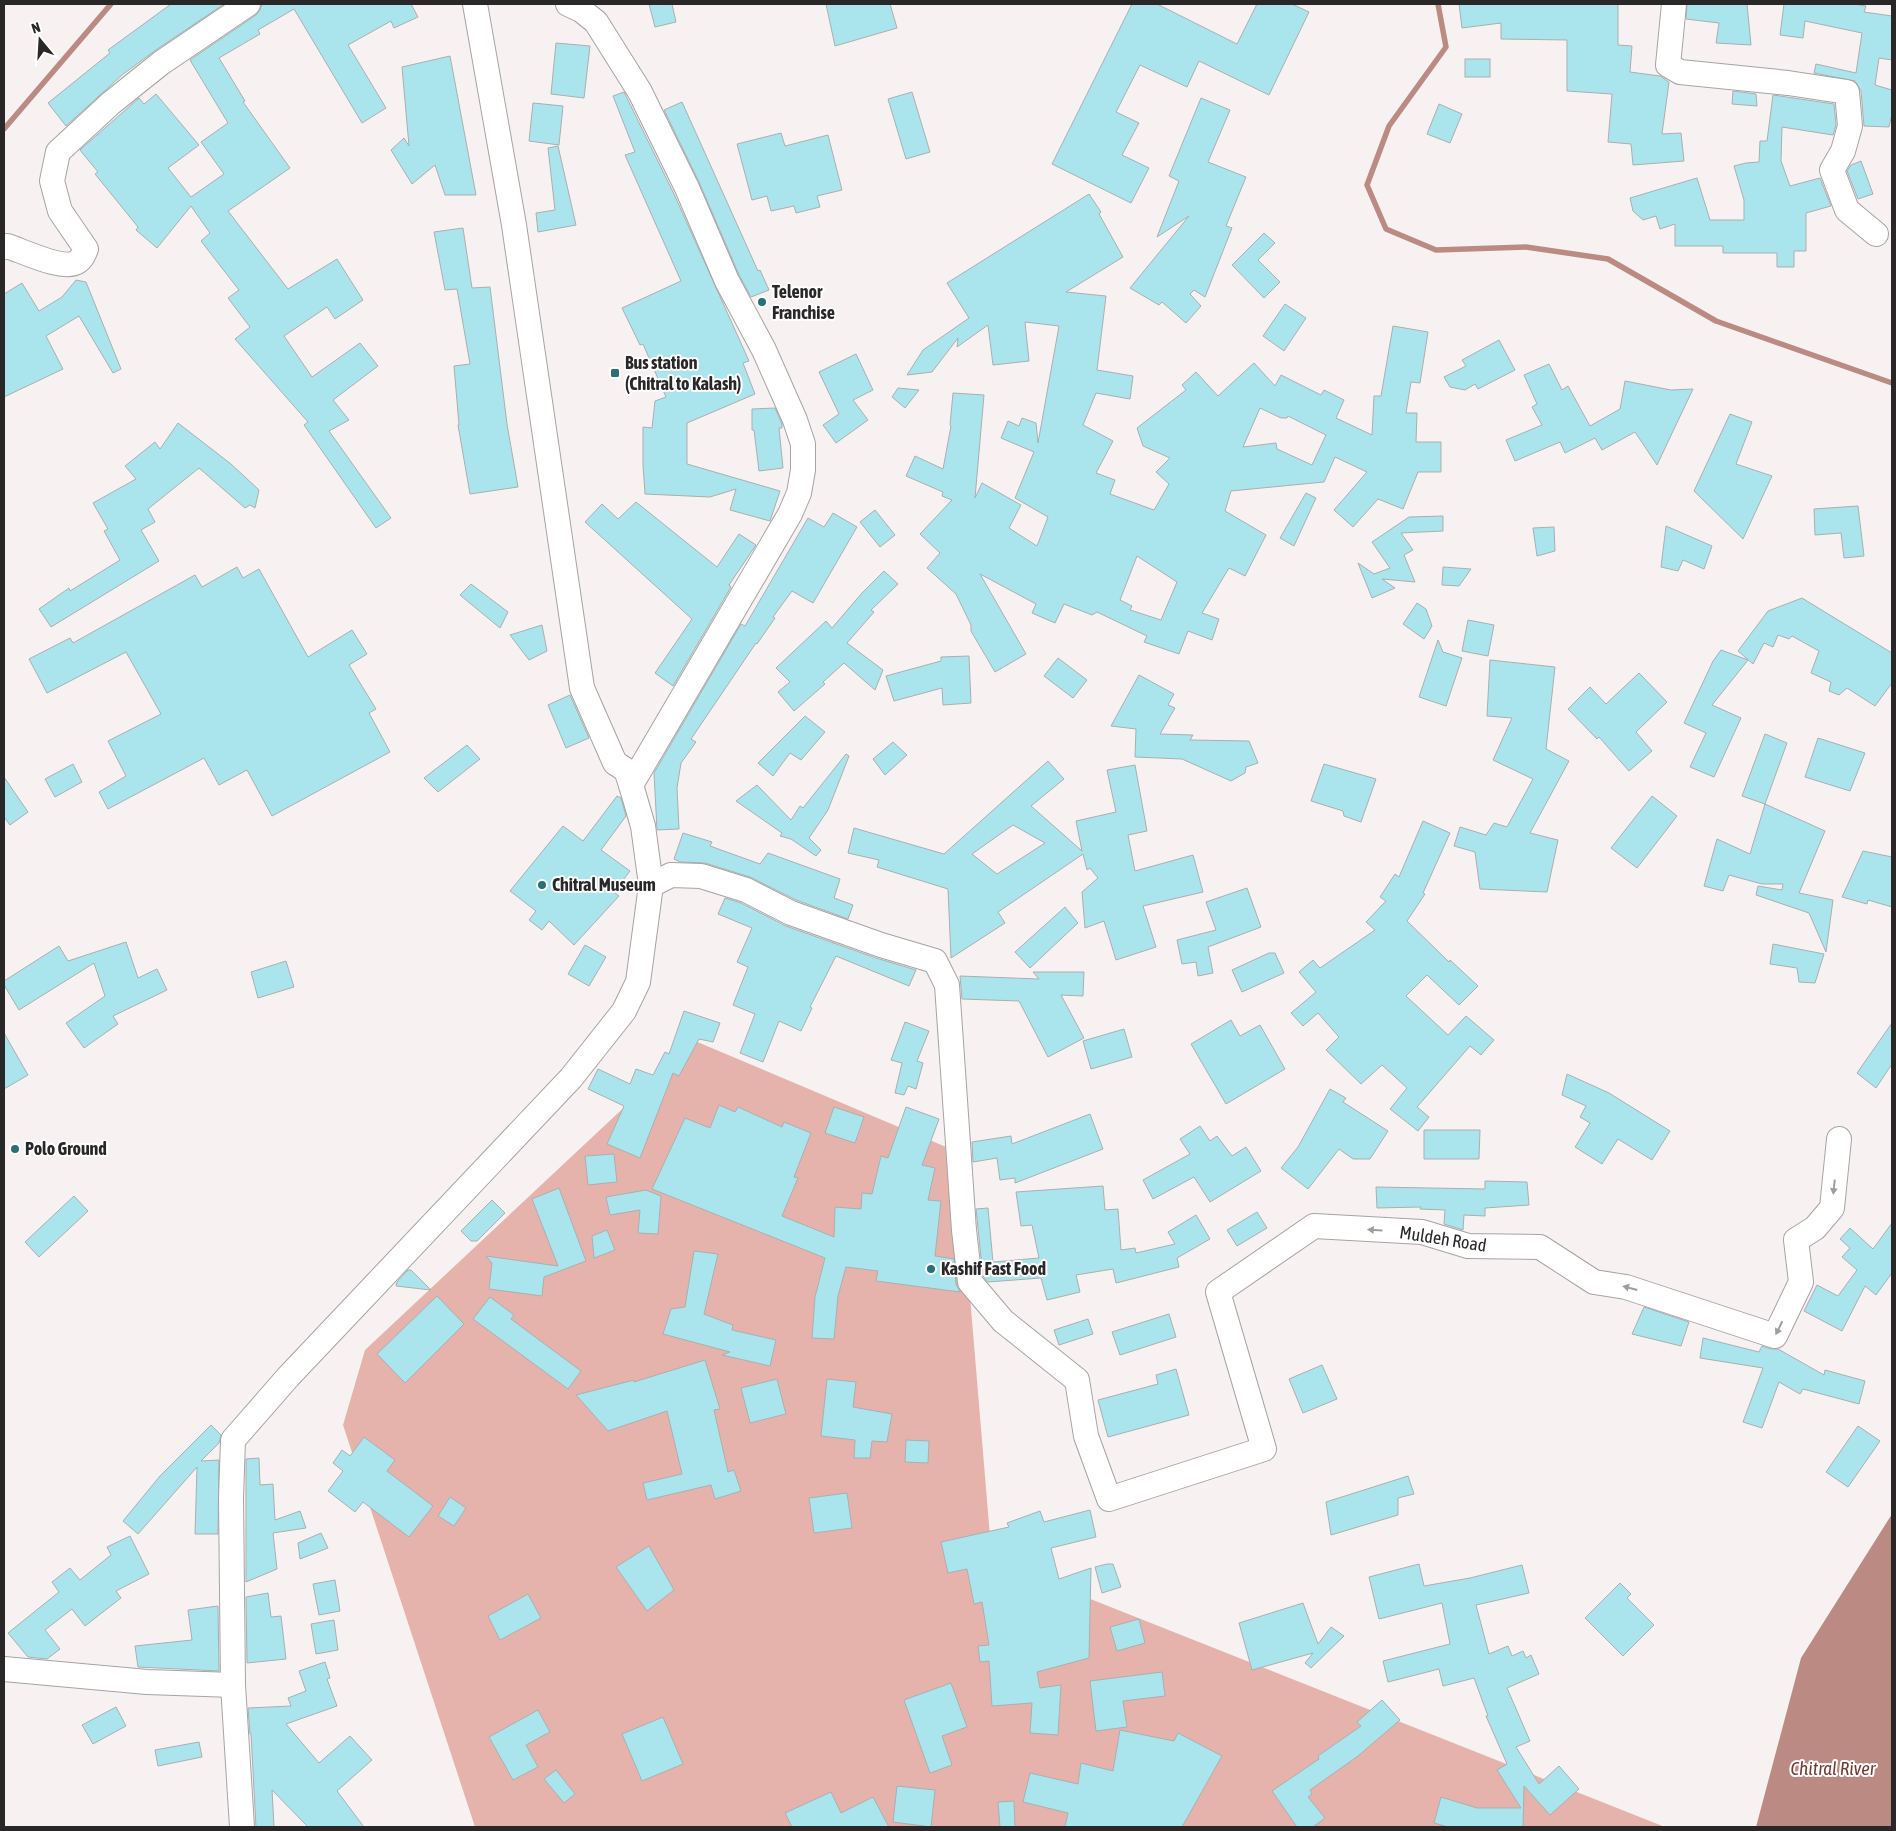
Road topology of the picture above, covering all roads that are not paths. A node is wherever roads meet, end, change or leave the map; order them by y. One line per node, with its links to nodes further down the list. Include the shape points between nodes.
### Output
1 (248, 4): 6 (street, via 161,63 58,152 52,181 60,211 86,249 77,263 64,265)
2 (476, 4): 7 (street, via 514,225 582,688 606,746 615,762 626,770)
3 (568, 4): 7 (street, via 596,22 640,92 687,188 727,281 764,350 796,420 803,444 804,470 790,514)
4 (1674, 4): 5 (street, via 1668,65 1680,72 1846,92 1850,126 1843,151 1832,170 1847,210)
5 (1876, 234)
6 (4, 246)
7 (631, 785): 8 (street, via 643,826)
8 (650, 885): 9 (street, Muldeh Road, one-way to 8, via 1832,1208 1815,1228 1796,1240 1801,1282 1775,1336 1626,1287 1594,1282 1540,1247 1468,1246 1422,1232 1314,1226 1218,1292 1264,1449 1109,1499 1086,1436 1077,1380 1003,1321 970,1282 947,984 935,961 791,913 746,890 701,876 672,875); 11 (street, via 638,982 624,1011 571,1078 295,1369 233,1440)
9 (1839, 1138)
10 (4, 1668): 11 (street, via 147,1682)
11 (233, 1685): 12 (street)
12 (242, 1827)

